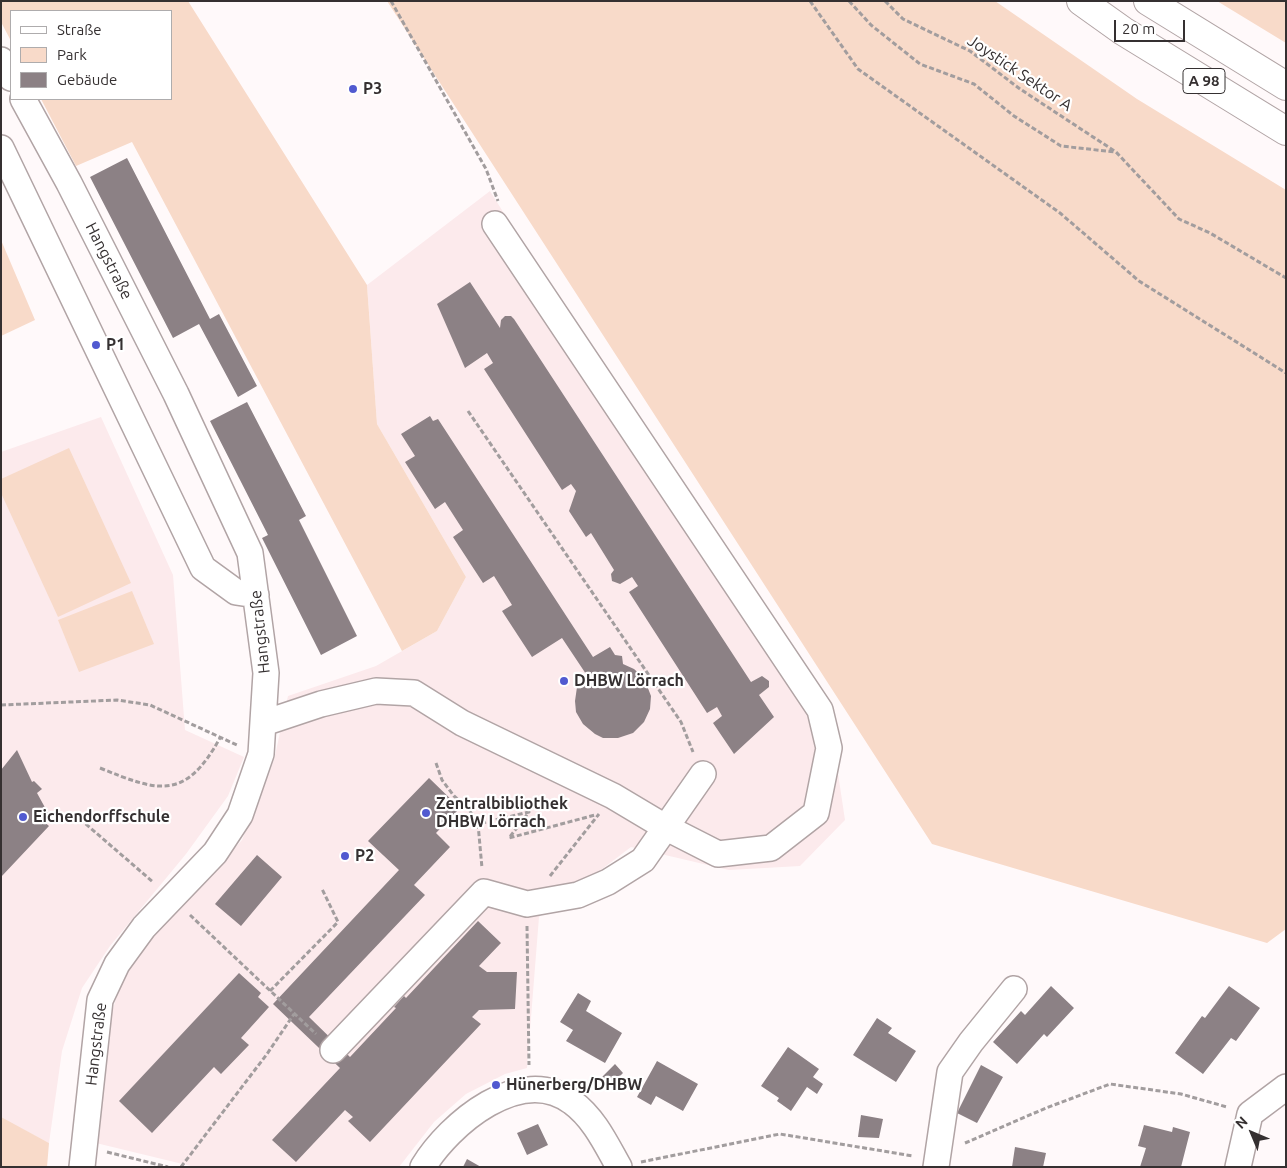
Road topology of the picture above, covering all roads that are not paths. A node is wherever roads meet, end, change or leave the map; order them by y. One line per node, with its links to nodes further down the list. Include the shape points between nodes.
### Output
1 (1081, 1): 7 (highway, A 98, via 1123,31)
2 (1148, 1): 5 (highway, A 98)
3 (1, 60): 4 (street)
4 (10, 76)
5 (1286, 86)
6 (24, 100): 10 (street, Hangstraße, via 180,403 250,553)
7 (1286, 131)
8 (1, 148): 10 (street, via 203,568 236,592)
9 (495, 224): 13 (street, via 820,710 829,748 816,813 771,848 718,854)
10 (256, 595): 11 (street, Hangstraße, via 266,673)
11 (264, 723): 13 (street, via 321,704 376,691 414,694 606,806); 17 (street, Hangstraße, via 261,754 240,816 215,853 144,927 117,964 100,1000)
12 (703, 774): 13 (street)
13 (665, 828): 15 (street, via 643,860 608,882 578,895 527,904 484,892)
14 (1014, 989): 18 (street, via 950,1072)
15 (333, 1050)
16 (1286, 1087): 21 (street, via 1250,1114)
17 (83, 1156)
18 (936, 1163)
19 (423, 1167): 20 (street, via 450,1132 496,1099 529,1088 548,1091 572,1101 593,1122)
20 (619, 1167)
21 (1238, 1167)

